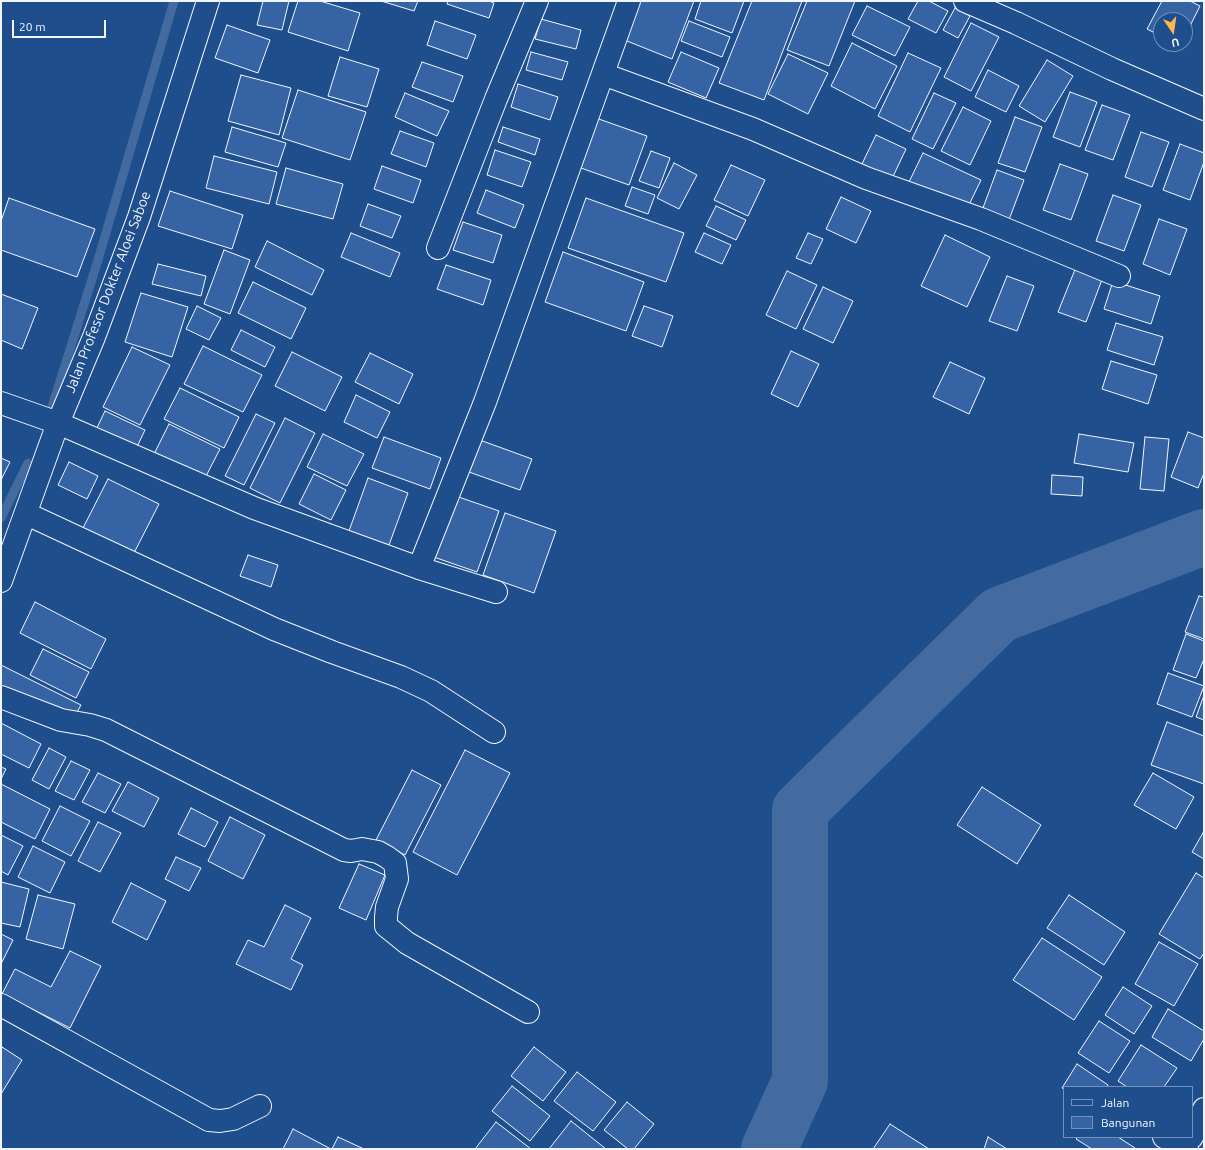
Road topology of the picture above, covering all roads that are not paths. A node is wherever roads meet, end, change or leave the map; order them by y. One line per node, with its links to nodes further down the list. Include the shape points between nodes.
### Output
1 (208, 1): 10 (street, Jalan Profesor Dokter Aloei Saboe, via 139,217 94,337)
2 (537, 1): 7 (street)
3 (629, 1): 5 (street)
4 (965, 1): 6 (street)
5 (603, 74): 8 (street, via 753,129 866,178 981,219); 12 (street, via 485,402)
6 (1204, 109)
7 (438, 248)
8 (1119, 276)
9 (1, 403): 10 (street)
10 (58, 423): 11 (street, Jalan Profesor Dokter Aloei Saboe); 12 (street, via 254,508)
11 (27, 514): 13 (street, Jalan Profesor Dokter Aloei Saboe); 16 (street, via 274,629 401,677 431,691)
12 (419, 568): 14 (street)
13 (1, 581)
14 (496, 592)
15 (1, 697): 18 (street, via 61,720 106,730 344,850 362,849 388,857 395,863 397,879 387,907 386,926 407,943)
16 (494, 732)
17 (1, 1005): 19 (street, via 209,1120 233,1119)
18 (528, 1012)
19 (260, 1106)
20 (1204, 1109): 21 (street)
21 (1193, 1135)
22 (1166, 1138): 24 (street)
23 (1192, 1138): 24 (street)
24 (1187, 1149)

